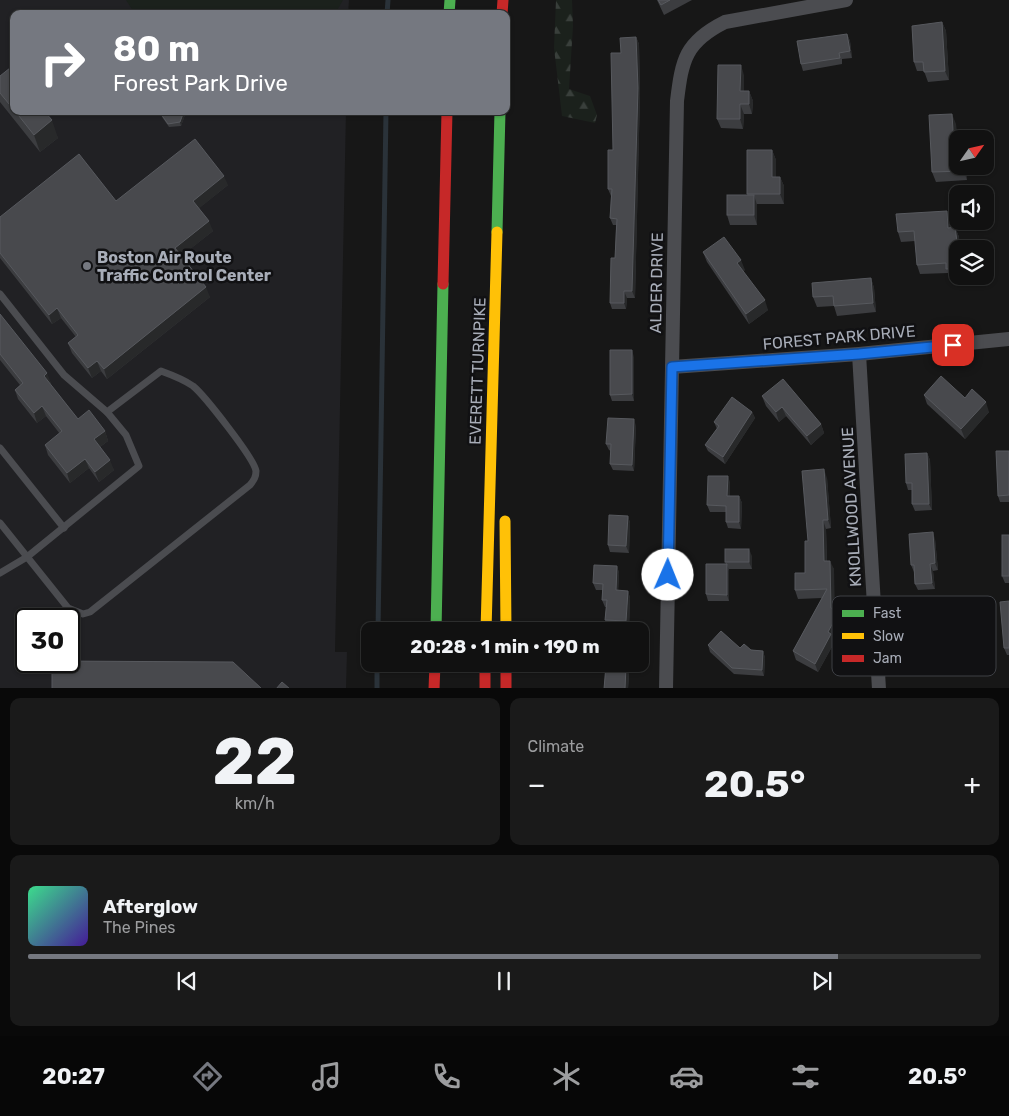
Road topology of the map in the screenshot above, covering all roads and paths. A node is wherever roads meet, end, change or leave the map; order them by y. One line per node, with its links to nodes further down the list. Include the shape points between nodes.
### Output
1 (846, 0): 8 (street, ALDER DRIVE, via 725,22 708,30 693,44 682,65 677,101)
2 (447, 115): 18 (highway)
3 (501, 115): 9 (highway)
4 (501, 115): 19 (highway, EVERETT TURNPIKE)
5 (0, 294): 10 (lane, via 64,375)
6 (1009, 339): 7 (street, FOREST PARK DRIVE)
7 (859, 354): 8 (street, FOREST PARK DRIVE); 17 (street, KNOLLWOOD AVENUE)
8 (672, 367): 27 (street, ALDER DRIVE)
9 (505, 396)
10 (107, 412): 14 (lane, via 126,435 139,466); 15 (lane, via 161,371 183,379 195,388 252,461 255,478 90,612 83,614 68,608)
11 (0, 448): 14 (lane)
12 (505, 514): 20 (highway)
13 (0, 523): 15 (lane)
14 (64, 528): 15 (lane)
15 (27, 557): 16 (lane)
16 (0, 573)
17 (873, 596)
18 (436, 622)
19 (486, 622)
20 (506, 622)
21 (435, 672): 24 (highway)
22 (485, 672): 25 (highway)
23 (506, 672): 26 (highway)
24 (434, 688)
25 (484, 688)
26 (506, 688)
27 (666, 688)

